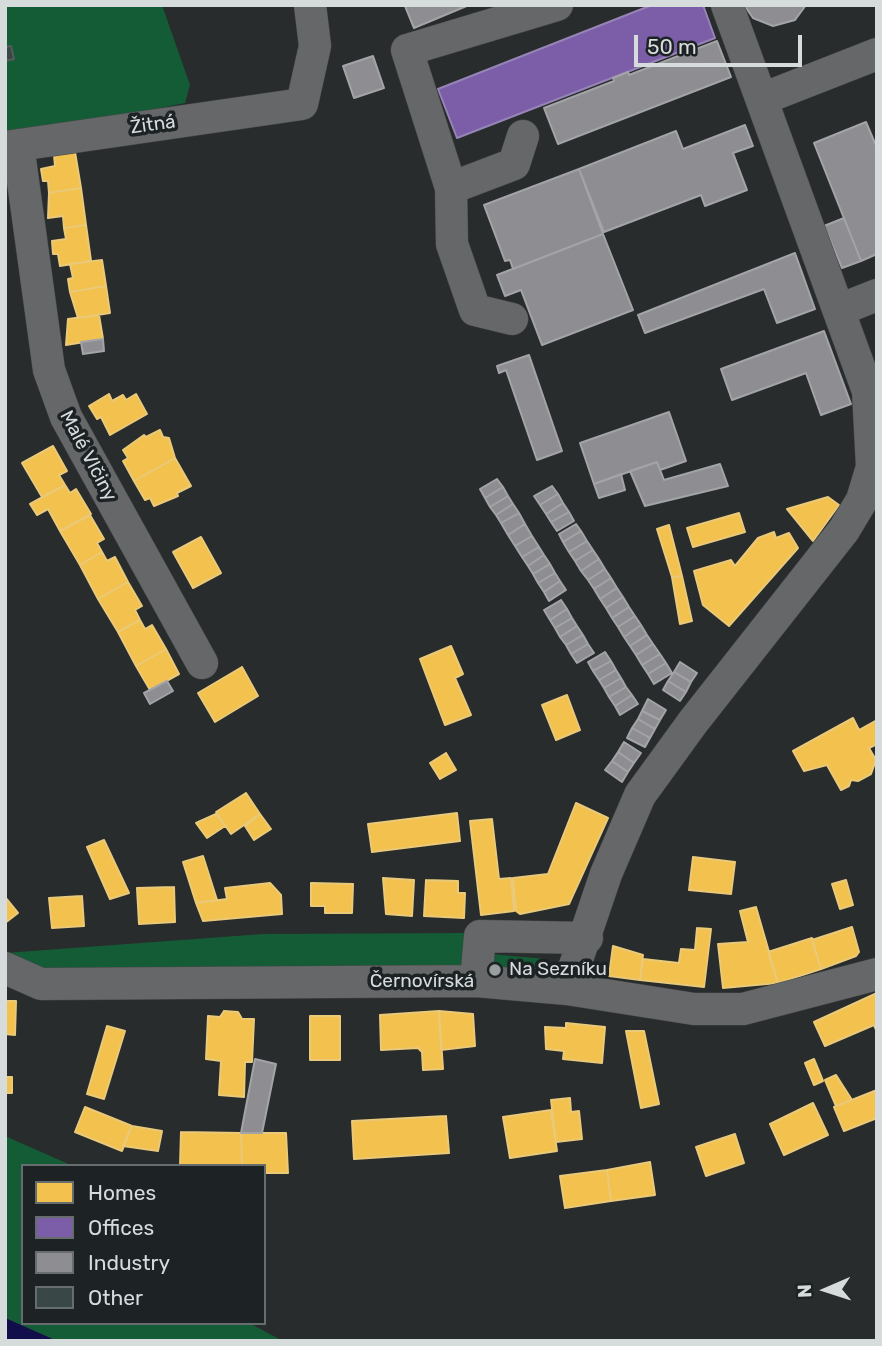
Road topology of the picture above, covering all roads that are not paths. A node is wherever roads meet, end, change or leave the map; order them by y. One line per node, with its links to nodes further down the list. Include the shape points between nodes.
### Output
1 (310, 5): 7 (street, Žitná, via 315,46 302,104)
2 (557, 5): 8 (street, via 407,50)
3 (727, 5): 5 (street)
4 (877, 54): 5 (street)
5 (762, 99): 10 (street)
6 (523, 136): 8 (street, via 514,164)
7 (11, 146): 12 (street, Malé Vlčiny, via 49,370 66,417)
8 (451, 188): 11 (street, via 452,244 475,310)
9 (877, 295): 10 (street)
10 (839, 310): 13 (street, via 868,391 872,467 862,500 844,530 640,795 606,874)
11 (512, 319)
12 (202, 663)
13 (586, 939): 16 (street, via 480,936); 17 (street)
14 (5, 968): 16 (street, Černovírská, via 41,984)
15 (877, 974): 17 (street, Černovírská, via 743,1009 694,1009)
16 (476, 981): 17 (street, Černovírská)
17 (567, 989)

